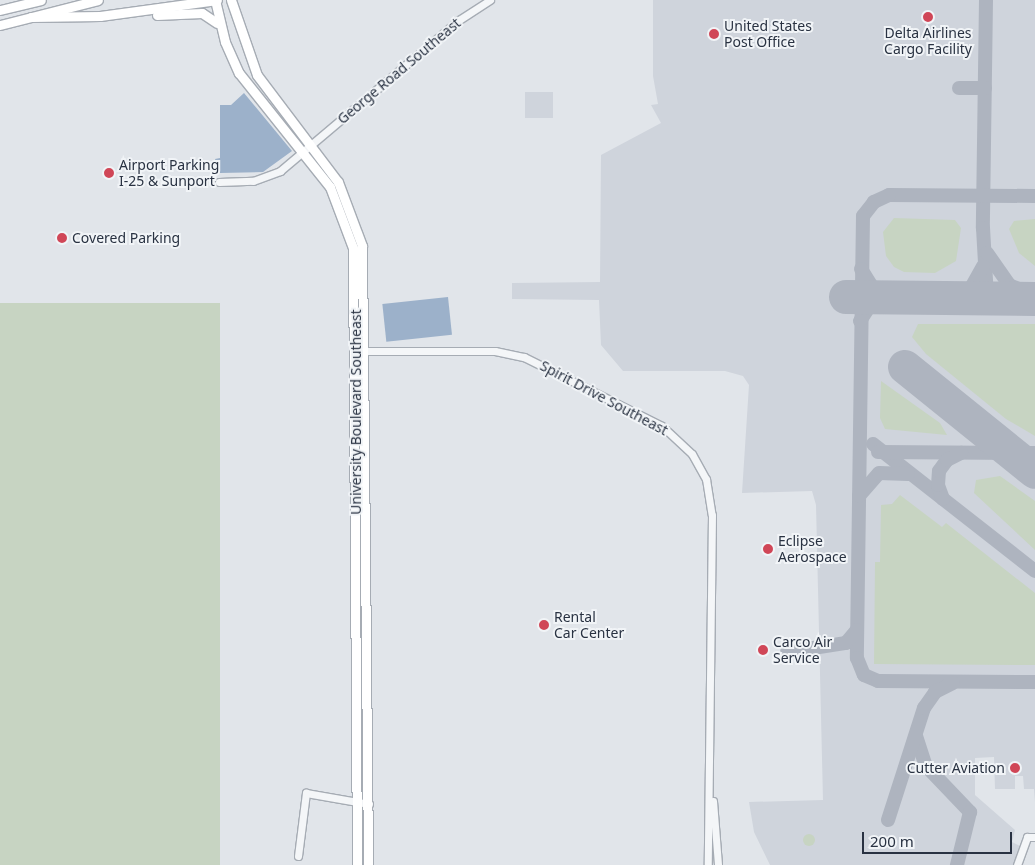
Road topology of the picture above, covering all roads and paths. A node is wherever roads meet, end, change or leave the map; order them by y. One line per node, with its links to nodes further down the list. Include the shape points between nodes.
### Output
1 (30, 0): 7 (main road)
2 (41, 0): 7 (main road)
3 (98, 0): 9 (main road)
4 (215, 0): 8 (main road); 11 (main road, University Boulevard Southeast)
5 (232, 0): 12 (main road, University Boulevard Southeast, via 257,75)
6 (490, 0): 12 (street, George Road Southeast, via 459,20)
7 (3, 10)
8 (100, 16): 9 (main road); 11 (main road, via 202,13 214,17)
9 (31, 17): 10 (main road)
10 (0, 25)
11 (221, 31): 12 (main road, University Boulevard Southeast, via 246,84)
12 (307, 149): 13 (street, George Road Southeast, via 267,178); 14 (main road, University Boulevard Southeast, via 336,197 351,237); 15 (main road, University Boulevard Southeast, via 338,182 357,224 365,268)
13 (219, 182)
14 (356, 351): 15 (main road, Spirit Drive Southeast); 17 (main road, University Boulevard Southeast)
15 (366, 351): 16 (street, Spirit Drive Southeast, via 514,354 662,426 686,446 706,479 711,506); 18 (main road, University Boulevard Southeast)
16 (711, 783): 23 (street); 24 (street)
17 (357, 804): 18 (street); 20 (street, via 306,793); 21 (main road, University Boulevard Southeast)
18 (369, 804): 22 (main road, University Boulevard Southeast)
19 (1035, 837): 25 (street, via 1027,837)
20 (298, 856)
21 (357, 865)
22 (368, 865)
23 (708, 865)
24 (719, 865)
25 (1017, 865)

